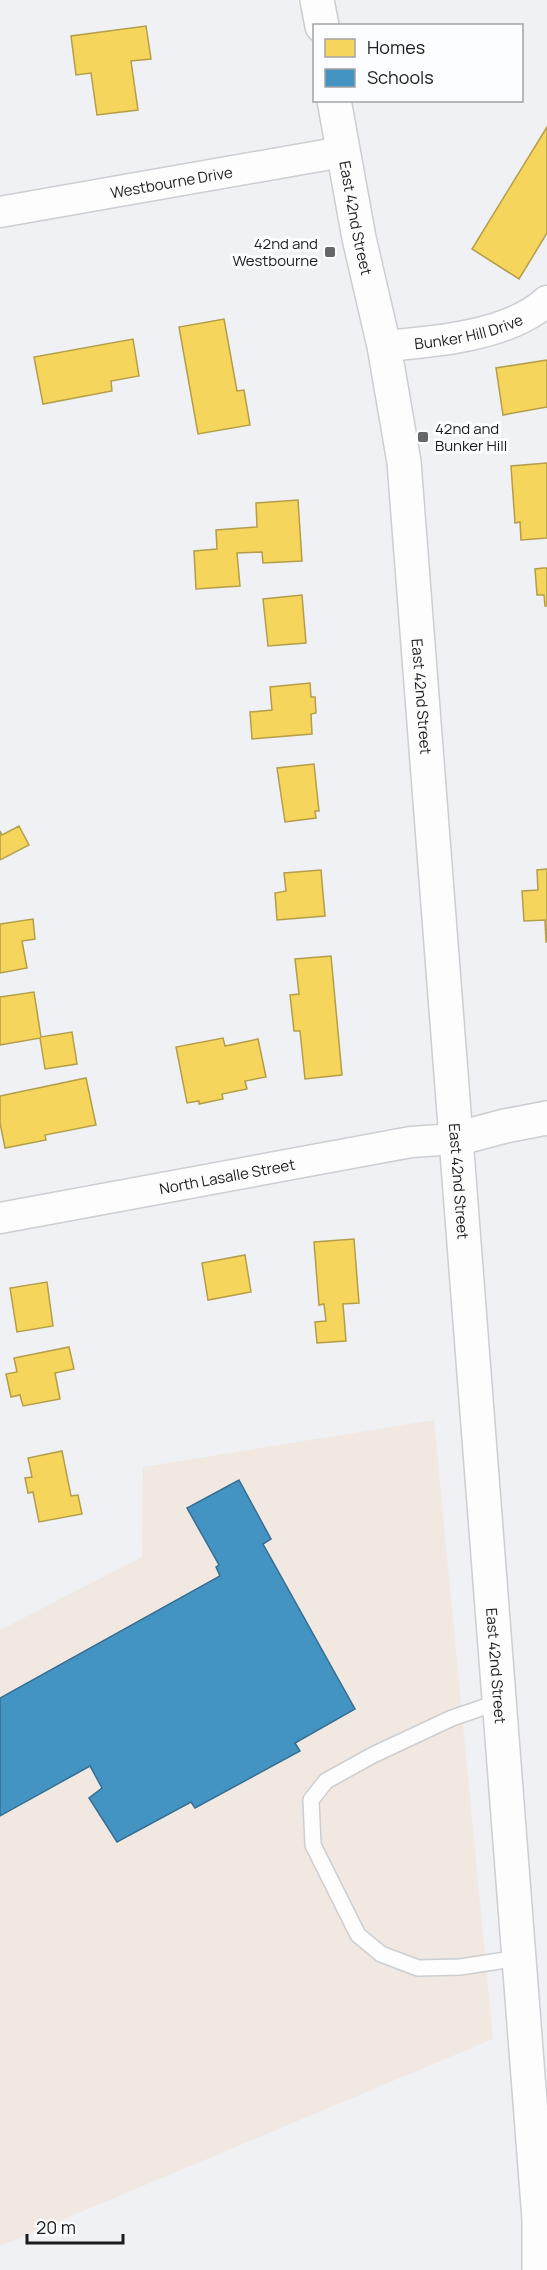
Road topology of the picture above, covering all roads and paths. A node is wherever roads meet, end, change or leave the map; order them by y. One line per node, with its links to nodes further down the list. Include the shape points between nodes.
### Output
1 (317, 0): 2 (street)
2 (322, 24)
3 (334, 102): 4 (street, East 42nd Street)
4 (342, 152): 5 (street, Westbourne Drive); 7 (street, East 42nd Street)
5 (0, 212)
6 (547, 301): 7 (street, Bunker Hill Drive, via 527,314 484,331 437,342)
7 (384, 346): 9 (street, East 42nd Street, via 404,462)
8 (547, 1118): 9 (street)
9 (456, 1139): 10 (street, North Lasalle Street, via 411,1142); 11 (street, East 42nd Street)
10 (0, 1218)
11 (499, 1702): 12 (street, East 42nd Street); 12 (lane, via 452,1718 326,1781 311,1800 313,1845 358,1935 381,1954 418,1968 460,1967)
12 (519, 1958): 13 (street, East 42nd Street, via 539,2219)
13 (538, 2270)

